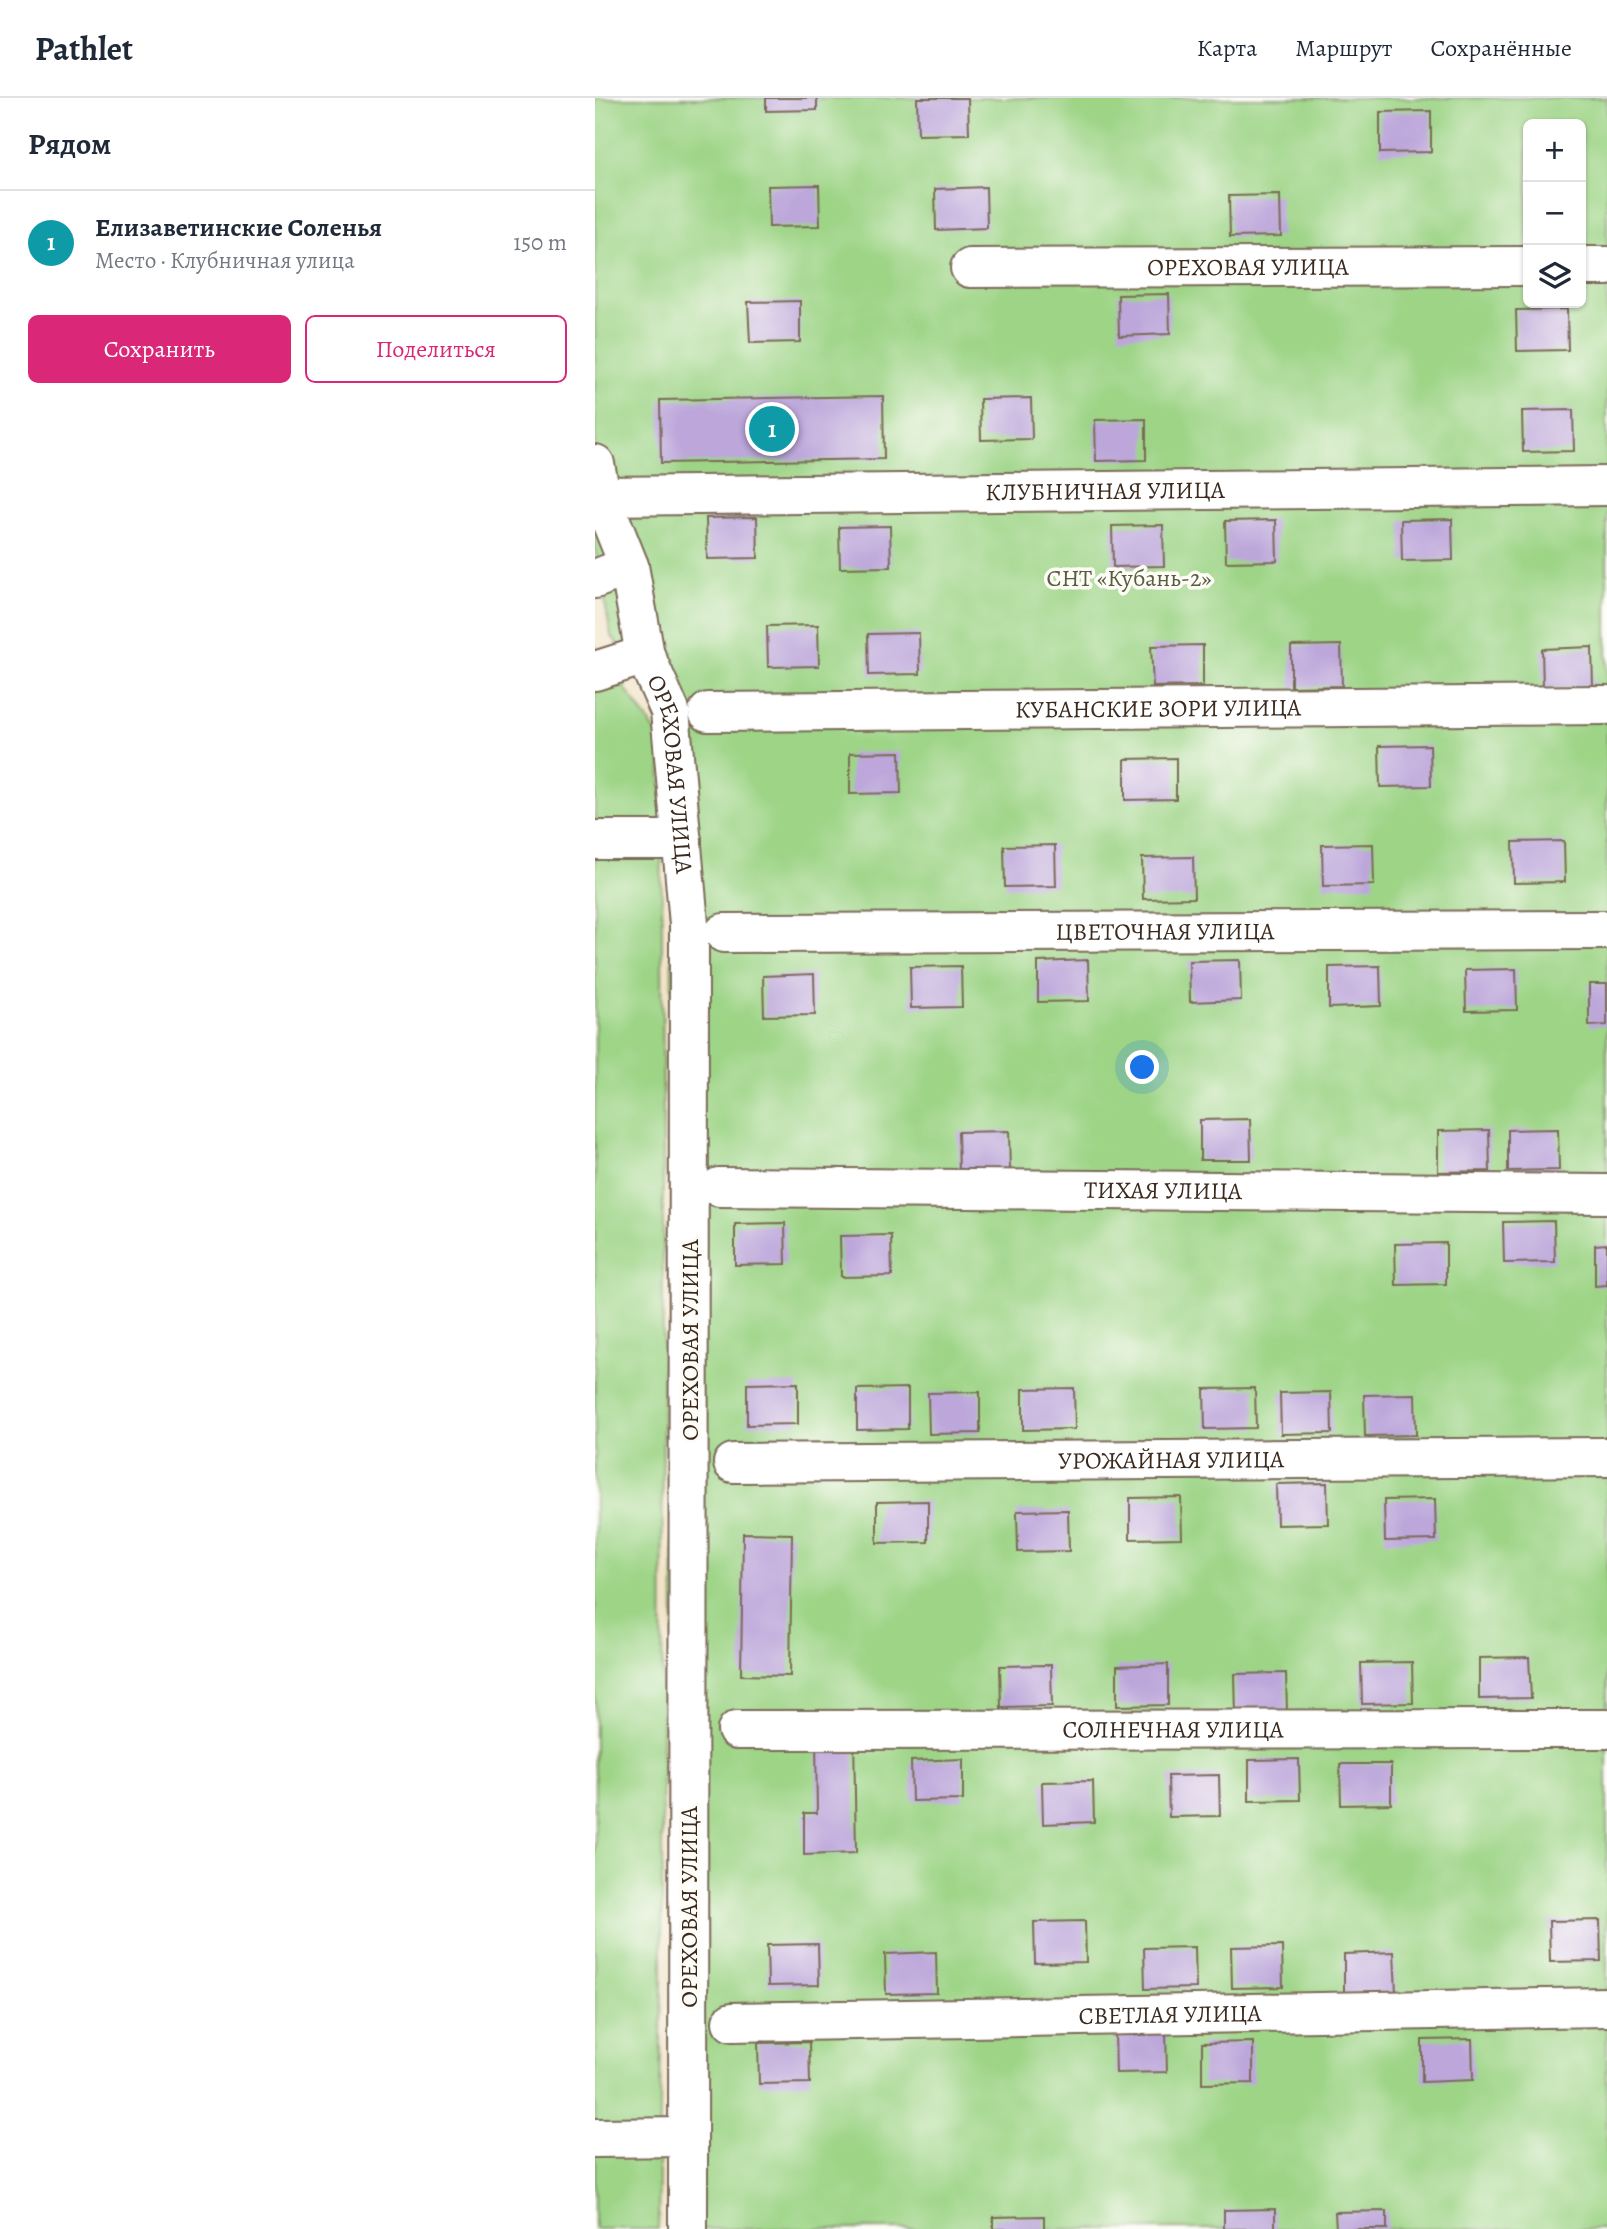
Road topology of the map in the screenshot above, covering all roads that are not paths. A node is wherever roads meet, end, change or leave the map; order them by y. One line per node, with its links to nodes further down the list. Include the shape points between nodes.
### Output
1 (1523, 266): 4 (street, ОРЕХОВАЯ УЛИЦА)
2 (1586, 266): 3 (street)
3 (1607, 266)
4 (970, 268)
5 (598, 480): 6 (street, КЛУБНИЧНАЯ УЛИЦА); 7 (street, ОРЕХОВАЯ УЛИЦА)
6 (1607, 486)
7 (612, 572): 8 (street, ОРЕХОВАЯ УЛИЦА)
8 (645, 655): 9 (street); 13 (street, ОРЕХОВАЯ УЛИЦА, via 670,711)
9 (595, 671)
10 (1607, 705): 11 (street, КУБАНСКИЕ ЗОРИ УЛИЦА)
11 (708, 712)
12 (595, 840): 13 (street)
13 (682, 840): 24 (street, ОРЕХОВАЯ УЛИЦА, via 689,924)
14 (1607, 930): 15 (street, ЦВЕТОЧНАЯ УЛИЦА)
15 (724, 933)
16 (719, 1187): 17 (street, ТИХАЯ УЛИЦА)
17 (1607, 1194)
18 (1607, 1457): 19 (street, УРОЖАЙНАЯ УЛИЦА)
19 (733, 1463)
20 (737, 1730): 21 (street, СОЛНЕЧНАЯ УЛИЦА)
21 (1607, 1730)
22 (1607, 2007): 23 (street, СВЕТЛАЯ УЛИЦА)
23 (732, 2022)
24 (688, 2137): 25 (street); 26 (street, ОРЕХОВАЯ УЛИЦА)
25 (595, 2138)
26 (688, 2229)

